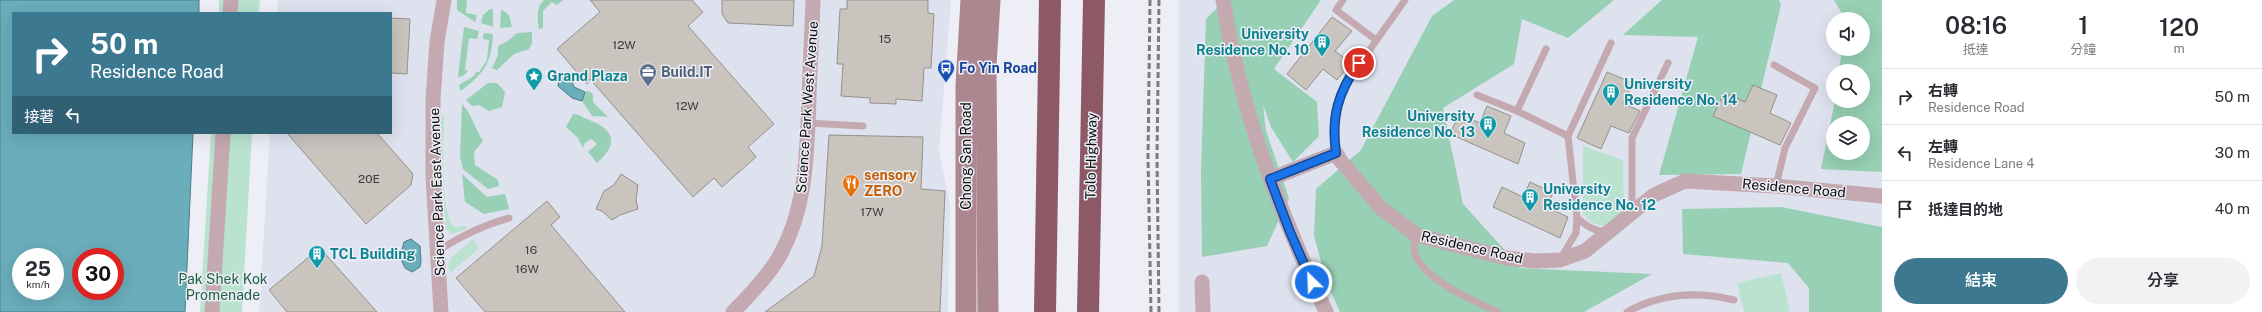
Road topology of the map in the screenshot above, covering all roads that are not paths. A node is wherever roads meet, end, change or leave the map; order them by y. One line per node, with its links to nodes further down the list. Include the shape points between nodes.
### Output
1 (231, 0): 11 (street)
2 (444, 0): 32 (street, Science Park East Avenue, via 437,42 433,100 433,176)
3 (813, 0): 19 (street, Science Park West Avenue)
4 (971, 0): 39 (main road, Chong San Road, via 966,84)
5 (990, 0): 40 (main road, Chong San Road, via 986,66)
6 (1050, 0): 41 (highway)
7 (1094, 0): 42 (highway, Tolo Highway)
8 (1223, 0): 24 (street, via 1240,84 1260,154)
9 (1343, 0): 12 (lane, via 1336,10)
10 (1405, 0): 12 (lane)
11 (230, 12)
12 (1376, 40): 23 (lane, via 1342,89 1333,131)
13 (1611, 43): 22 (lane)
14 (1546, 49): 18 (lane)
15 (1668, 63): 27 (lane, via 1632,138)
16 (1774, 65): 25 (lane, via 1815,88 1785,148)
17 (1477, 96): 18 (lane)
18 (1517, 111): 22 (lane)
19 (808, 123): 20 (lane); 38 (street, Science Park West Avenue, via 806,168 800,205 790,233 776,261 756,288)
20 (863, 126)
21 (223, 134): 36 (street)
22 (1568, 136): 29 (lane)
23 (1336, 153): 24 (street); 31 (street, Residence Road, via 1381,208)
24 (1270, 179): 44 (street, via 1290,232)
25 (1776, 186): 26 (street, Residence Road); 27 (street, Residence Road, via 1685,181 1654,195)
26 (1882, 196)
27 (1632, 213): 30 (street, Residence Road)
28 (509, 218): 32 (lane, via 465,234)
29 (1577, 218): 30 (lane, via 1586,227 1597,232); 33 (lane, via 1576,233)
30 (1611, 233): 33 (street, Residence Road, via 1586,251)
31 (1416, 235): 33 (street, Residence Road, via 1506,258); 45 (lane, via 1414,250 1423,267 1470,300)
32 (438, 250): 37 (street, Science Park East Avenue)
33 (1560, 260)
34 (1202, 282): 43 (street)
35 (1734, 300): 46 (lane, via 1694,294 1674,295 1654,300)
36 (212, 312)
37 (441, 312)
38 (733, 312)
39 (966, 312)
40 (988, 312)
41 (1045, 312)
42 (1088, 312)
43 (1203, 312)
44 (1326, 312)
45 (1498, 312)
46 (1627, 312)

